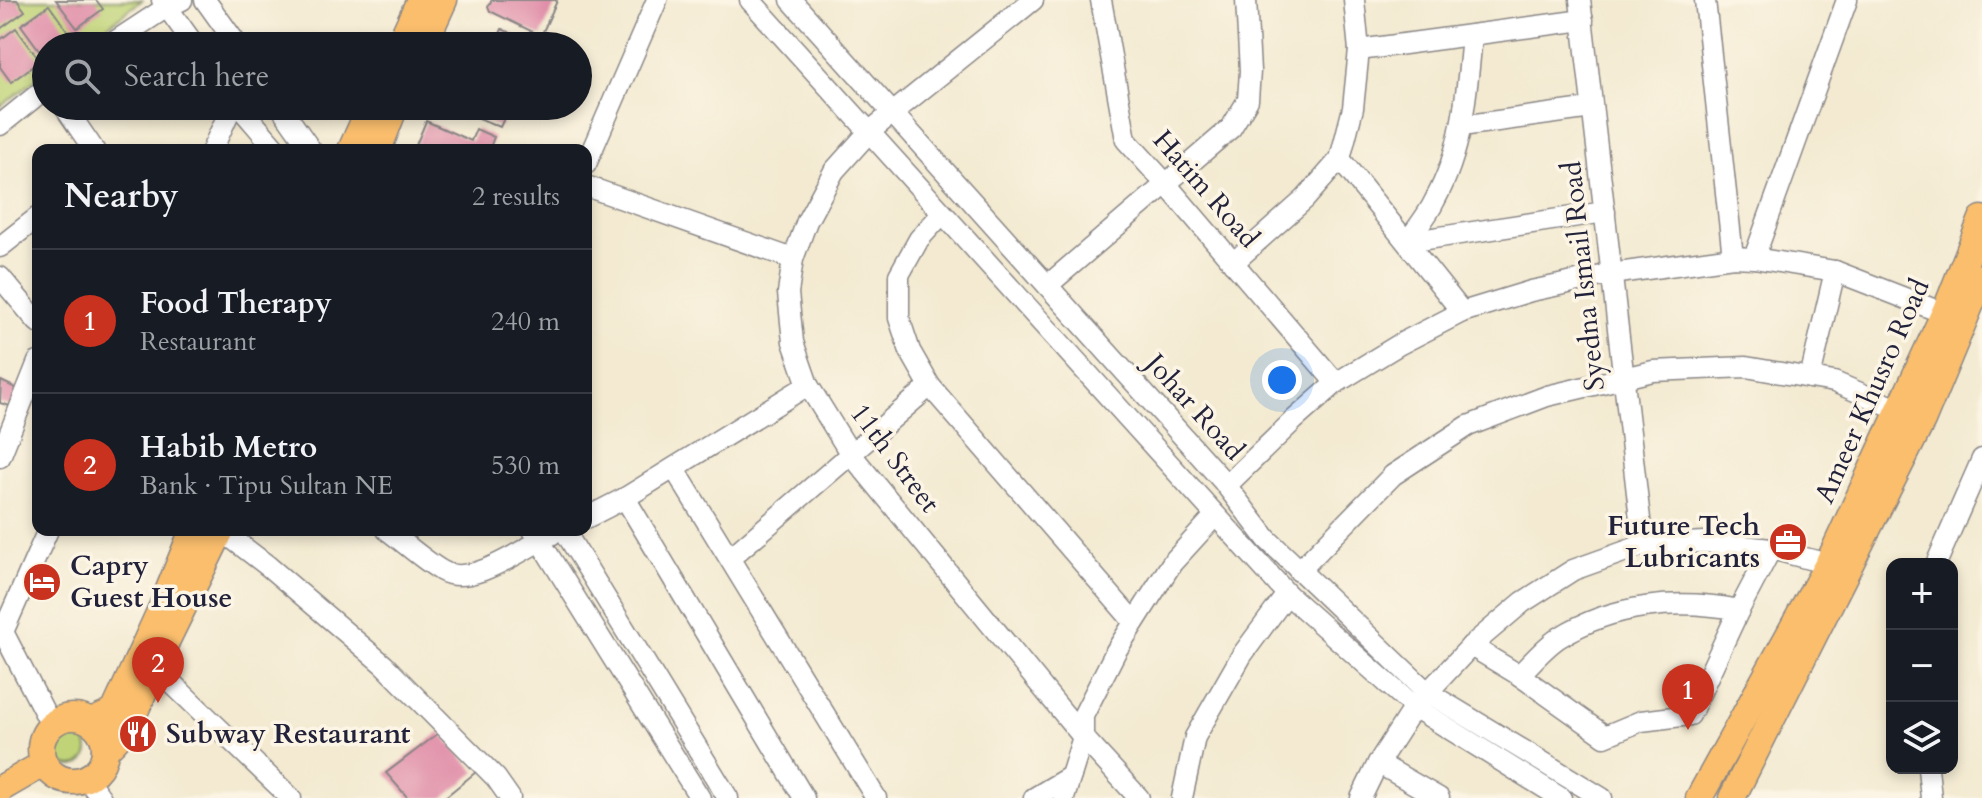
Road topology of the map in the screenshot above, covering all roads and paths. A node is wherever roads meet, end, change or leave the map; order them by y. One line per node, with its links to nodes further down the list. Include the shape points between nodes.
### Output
1 (205, 0): 17 (street)
2 (420, 0): 18 (main road)
3 (444, 0): 19 (main road)
4 (657, 0): 40 (street)
5 (750, 0): 33 (street, Johar Road)
6 (791, 0): 24 (street, Johar Road)
7 (1033, 0): 24 (street, 11th Street)
8 (1101, 0): 42 (street, Hatim Road, via 1126,140)
9 (1246, 0): 42 (street, via 1248,100 1231,128)
10 (1354, 0): 21 (street)
11 (1705, 0): 50 (street)
12 (1847, 0): 51 (street)
13 (170, 2): 15 (street); 16 (street)
14 (1582, 10): 20 (street); 23 (street, Syedna Ismail Road)
15 (128, 32)
16 (187, 32)
17 (228, 32)
18 (405, 32)
19 (429, 32)
20 (1472, 35): 21 (street); 32 (street)
21 (1359, 50): 41 (street, via 1353,108)
22 (32, 99): 31 (street)
23 (1592, 108): 32 (street); 44 (street, Syedna Ismail Road)
24 (893, 114): 33 (street, 11th Street); 58 (street, Johar Road)
25 (74, 120): 34 (street)
26 (226, 120): 35 (street)
27 (251, 120): 36 (street)
28 (290, 120): 37 (street)
29 (365, 120): 38 (main road)
30 (390, 120): 39 (main road)
31 (0, 125)
32 (1461, 126): 48 (street, via 1449,171)
33 (869, 132): 45 (street, Johar Road); 52 (street, 11th Street, via 834,171)
34 (90, 144)
35 (215, 144)
36 (272, 144)
37 (307, 144)
38 (354, 144)
39 (380, 144)
40 (592, 150)
41 (1340, 159): 48 (street); 53 (street, via 1305,199)
42 (1166, 184): 53 (street, Hatim Road); 58 (street)
43 (592, 188): 52 (street)
44 (1605, 212): 48 (street); 55 (street, Syedna Ismail Road)
45 (942, 214): 59 (street, Johar Road); 68 (street, via 919,239 899,275 899,318)
46 (1982, 219): 62 (main road, Ameer Khusro Road)
47 (32, 222): 49 (street)
48 (1407, 242): 60 (street)
49 (0, 247)
50 (1733, 257): 51 (street); 55 (street)
51 (1754, 258): 54 (street)
52 (793, 259): 67 (street, 11th Street, via 788,293 793,342)
53 (1233, 263): 66 (street, Hatim Road)
54 (1835, 271): 62 (street); 64 (street)
55 (1611, 274): 60 (street); 65 (street, Syedna Ismail Road)
56 (0, 277): 61 (street)
57 (1982, 277): 62 (main road, Ameer Khusro Road)
58 (1042, 278): 59 (street); 74 (street, Johar Road)
59 (1014, 292): 76 (street, Johar Road)
60 (1462, 312): 66 (street)
61 (32, 315)
62 (1954, 317): 69 (main road, Ameer Khusro Road)
63 (32, 377): 71 (street)
64 (1810, 378): 65 (street, via 1746,367 1653,371); 69 (street, via 1834,382)
65 (1622, 379): 86 (street, Syedna Ismail Road); 91 (street, via 1547,396 1468,426 1393,475)
66 (1336, 383): 74 (street)
67 (808, 385): 70 (street, 11th Street); 73 (street)
68 (930, 386): 70 (street); 94 (street)
69 (1911, 415): 90 (main road, Ameer Khusro Road)
70 (850, 453): 88 (street); 102 (street, 11th Street)
71 (0, 457)
72 (1982, 459): 89 (street)
73 (674, 468): 75 (street); 88 (street)
74 (1224, 482): 76 (street); 91 (street, Johar Road)
75 (625, 498): 77 (street); 115 (street)
76 (1208, 509): 92 (street, Johar Road); 94 (street)
77 (592, 515)
78 (45, 536): 95 (street)
79 (190, 536): 100 (main road, via 121,699 114,712)
80 (218, 536): 97 (main road)
81 (229, 536): 112 (street, via 384,665)
82 (395, 536): 83 (street, via 453,576 481,572)
83 (535, 536)
84 (538, 536): 113 (street)
85 (567, 536): 114 (street)
86 (1643, 545): 87 (street, via 1705,542); 96 (street, via 1549,584)
87 (1771, 549): 90 (street); 93 (street)
88 (730, 558): 116 (street)
89 (1939, 558)
90 (1837, 569): 124 (main road, Ameer Khusro Road); 125 (main road, Ameer Khusro Road)
91 (1299, 571): 99 (street, Johar Road)
92 (1287, 594): 99 (street, Johar Road); 120 (street, via 1242,655 1195,737)
93 (1739, 610): 98 (street, via 1676,604 1618,612 1558,638); 98 (street, via 1690,715 1641,721 1605,736)
94 (1134, 622): 102 (street, via 1083,716)
95 (2, 629): 101 (street)
96 (1471, 646): 98 (street); 99 (street)
97 (154, 666): 103 (main road, via 123,734); 111 (street)
98 (1519, 675)
99 (1421, 700): 104 (street); 122 (street, Johar Road); 123 (street, Johar Road)
100 (91, 722): 101 (main road, via 75,717); 103 (main road)
101 (51, 725): 105 (main road, via 41,743)
102 (1083, 737): 107 (street); 119 (street, 11th Street)
103 (105, 750): 108 (main road)
104 (1378, 763): 110 (street); 121 (street)
105 (43, 764): 108 (main road, via 55,777); 109 (main road)
106 (1929, 774): 126 (street)
107 (1071, 776): 117 (street); 118 (street)
108 (94, 788)
109 (0, 789)
110 (1428, 795)
111 (291, 798)
112 (510, 798)
113 (700, 798)
114 (728, 798)
115 (804, 798)
116 (876, 798)
117 (1034, 798)
118 (1064, 798)
119 (1139, 798)
120 (1182, 798)
121 (1361, 798)
122 (1561, 798)
123 (1602, 798)
124 (1699, 798)
125 (1732, 798)
126 (1931, 798)

